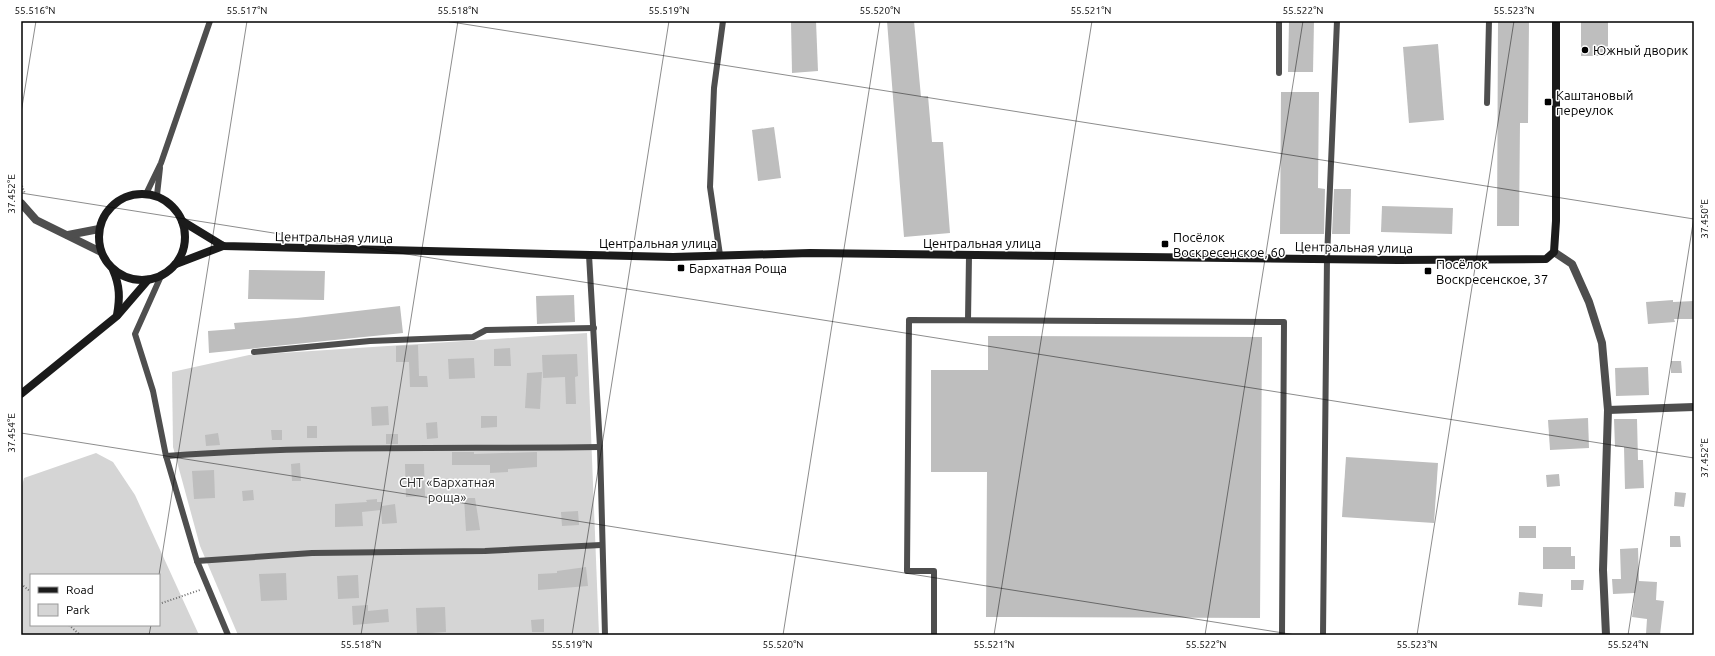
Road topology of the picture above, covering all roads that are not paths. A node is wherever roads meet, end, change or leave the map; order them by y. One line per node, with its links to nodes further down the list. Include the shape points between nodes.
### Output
1 (210, 21): 9 (lane)
2 (723, 21): 20 (lane, via 714,88 710,187)
3 (1279, 21): 7 (lane)
4 (1337, 21): 22 (lane)
5 (1489, 21): 8 (lane)
6 (1556, 21): 18 (main road)
7 (1279, 73)
8 (1487, 104)
9 (161, 163): 10 (lane); 11 (lane)
10 (146, 194): 11 (main road); 14 (main road, via 121,198 107,212)
11 (157, 195): 13 (main road, via 176,211)
12 (21, 203): 15 (street, via 36,220)
13 (182, 221): 16 (main road, Центральная улица); 23 (main road, via 185,236 183,250)
14 (99, 229): 15 (street); 17 (main road)
15 (68, 235): 17 (street)
16 (223, 246): 19 (main road, Центральная улица); 23 (main road)
17 (101, 252): 24 (main road)
18 (1554, 252): 22 (main road, Центральная улица, via 1546,259 1532,260); 33 (street, via 1572,264 1589,302 1602,343)
19 (590, 255): 20 (main road, Центральная улица); 29 (lane)
20 (720, 255): 21 (main road, Центральная улица, via 810,253)
21 (969, 256): 22 (main road, Центральная улица); 28 (lane)
22 (1327, 258): 42 (lane)
23 (176, 264): 25 (main road)
24 (114, 270): 26 (main road, via 123,277); 27 (main road, via 120,296)
25 (161, 276): 26 (main road); 35 (lane, via 136,334 153,391)
26 (148, 280): 27 (main road)
27 (117, 316): 31 (main road)
28 (968, 320): 40 (lane, via 909,320 907,571 934,571); 41 (lane, via 1284,322)
29 (594, 328): 30 (lane, via 486,330 473,337 370,341); 34 (lane)
30 (254, 352)
31 (21, 394)
32 (1694, 406): 33 (street)
33 (1608, 410): 43 (street, via 1604,570)
34 (600, 447): 35 (lane, via 320,448 237,450); 36 (lane)
35 (166, 456): 37 (lane)
36 (601, 545): 37 (lane, via 486,551 312,553); 39 (lane)
37 (197, 561): 38 (lane)
38 (228, 635)
39 (605, 635)
40 (934, 635)
41 (1282, 635)
42 (1323, 635)
43 (1606, 635)

